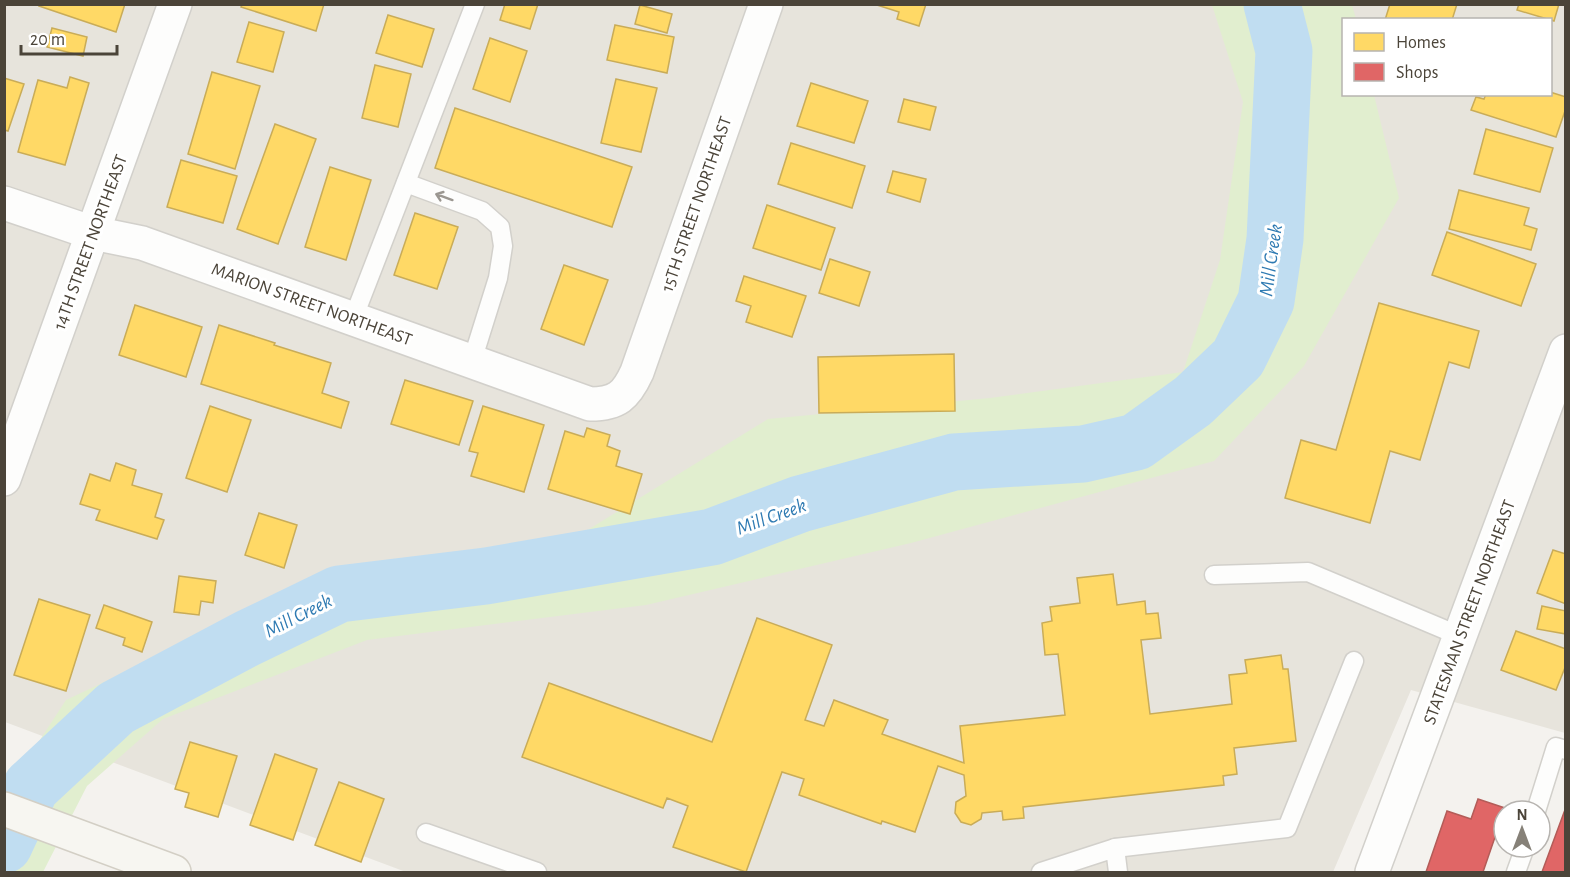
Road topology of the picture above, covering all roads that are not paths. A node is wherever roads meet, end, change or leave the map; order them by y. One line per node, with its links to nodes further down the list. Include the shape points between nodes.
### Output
1 (175, 4): 6 (street, 14TH STREET NORTHEAST)
2 (475, 4): 4 (lane)
3 (766, 4): 10 (street, 15TH STREET NORTHEAST, via 637,372 630,388)
4 (406, 183): 7 (lane); 9 (lane, one-way to 4, via 498,278 503,246 500,227 482,211)
5 (4, 203): 6 (street, MARION STREET NORTHEAST)
6 (93, 233): 7 (street, MARION STREET NORTHEAST, via 142,243); 11 (street, 14TH STREET NORTHEAST)
7 (353, 319): 9 (street, MARION STREET NORTHEAST)
8 (1566, 351): 13 (street, STATESMAN STREET NORTHEAST)
9 (472, 361): 10 (street, MARION STREET NORTHEAST, via 590,404 606,404)
10 (618, 398)
11 (4, 479)
12 (1214, 575): 13 (lane, via 1308,572)
13 (1460, 636): 24 (street, STATESMAN STREET NORTHEAST)
14 (1354, 661): 19 (lane, via 1287,828)
15 (1566, 750): 16 (lane, via 1556,747)
16 (1540, 799)
17 (4, 809): 20 (main road)
18 (426, 833): 21 (lane)
19 (1115, 848): 22 (lane); 23 (lane)
20 (174, 873)
21 (537, 873)
22 (1041, 873)
23 (1118, 873)
24 (1372, 873)

